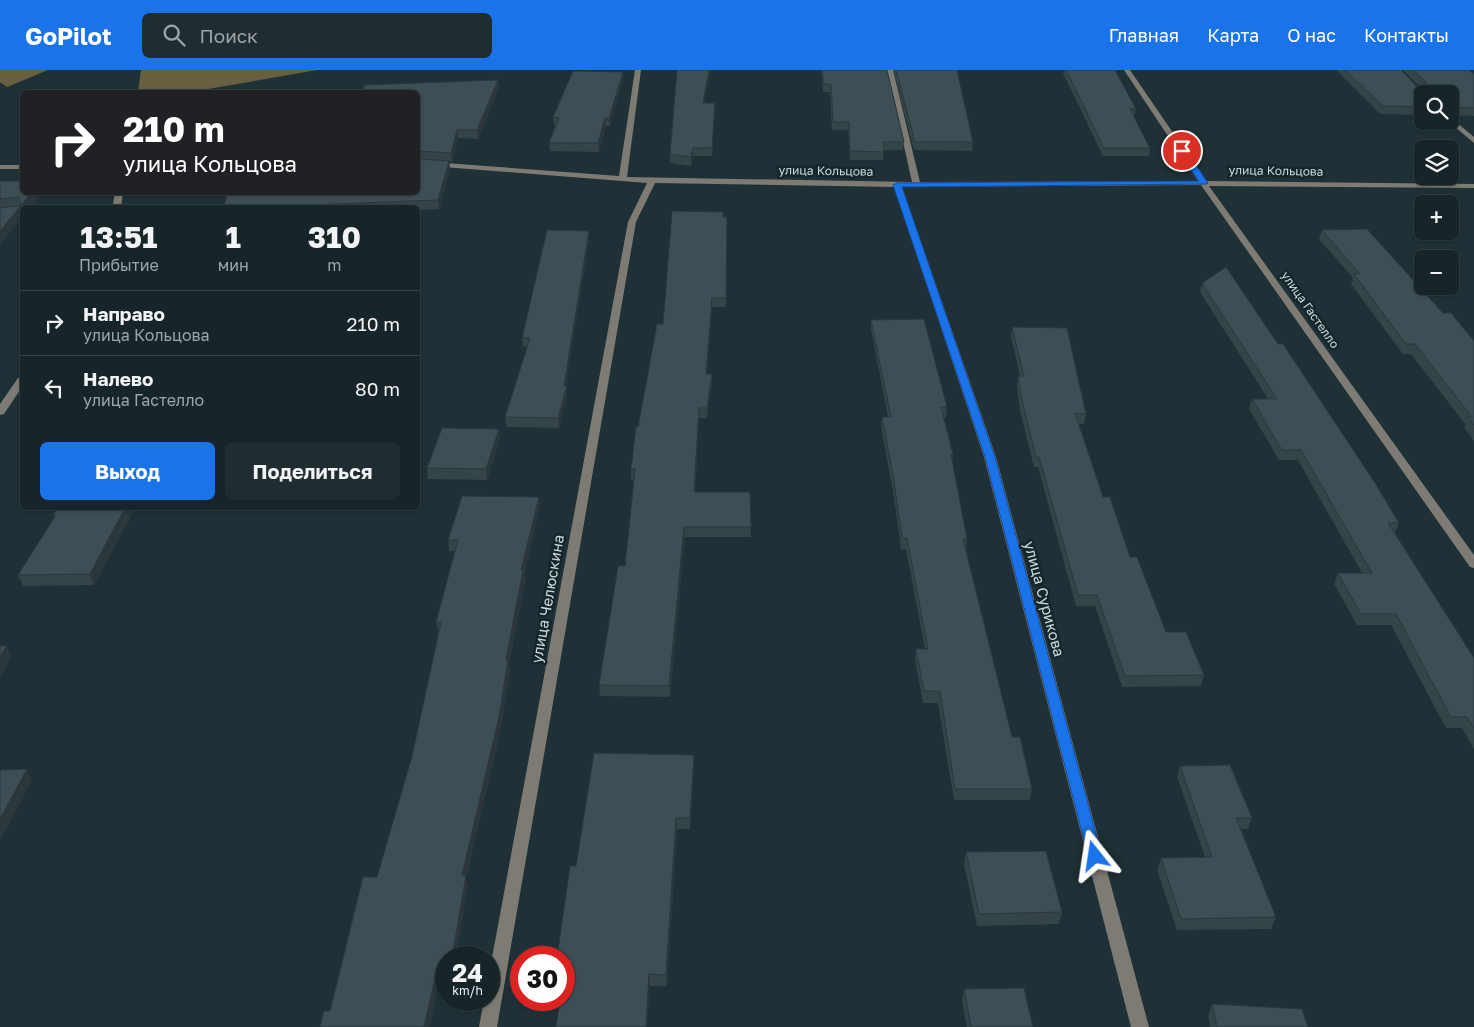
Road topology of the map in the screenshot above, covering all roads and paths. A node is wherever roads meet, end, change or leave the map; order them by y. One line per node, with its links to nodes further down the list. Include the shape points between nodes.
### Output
1 (638, 70): 9 (street)
2 (890, 70): 13 (street)
3 (1127, 70): 11 (street, улица Гастелло)
4 (1459, 128): 5 (street)
5 (1474, 141)
6 (420, 163): 9 (street, улица Кольцова)
7 (0, 167): 8 (street)
8 (20, 167)
9 (623, 179): 10 (street, улица Кольцова)
10 (652, 181): 12 (street, улица Кольцова); 18 (street, улица Челюскина, via 632,222)
11 (1204, 183): 13 (street, улица Кольцова); 14 (street, улица Кольцова); 17 (street, улица Гастелло)
12 (897, 185): 13 (street, улица Кольцова); 19 (street, улица Сурикова, via 990,457)
13 (917, 185)
14 (1474, 186)
15 (20, 383): 16 (street)
16 (0, 412)
17 (1474, 564)
18 (488, 1027)
19 (1140, 1027)

